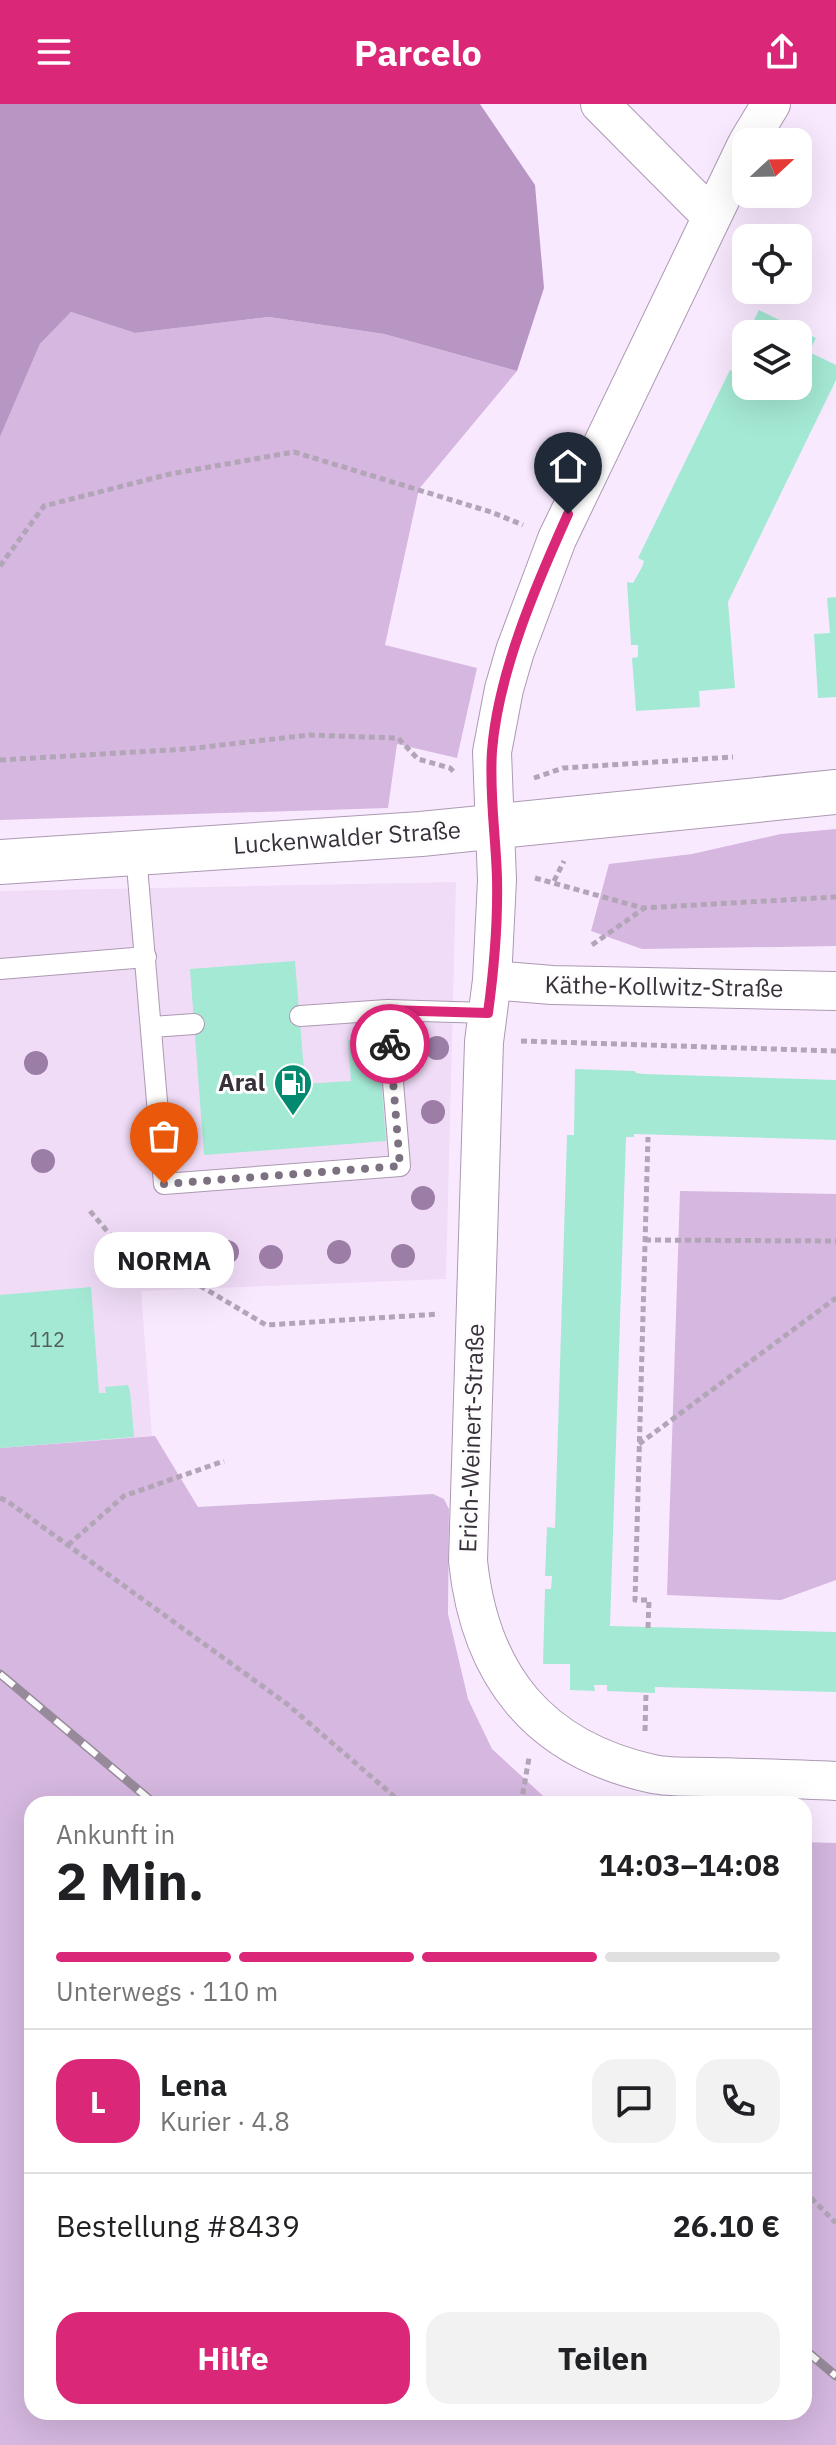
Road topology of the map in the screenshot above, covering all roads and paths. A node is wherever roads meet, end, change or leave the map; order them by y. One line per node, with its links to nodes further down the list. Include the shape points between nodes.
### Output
1 (600, 104): 5 (street)
2 (771, 104): 3 (street, Erich-Weinert-Straße)
3 (757, 128)
4 (732, 174): 5 (street, Erich-Weinert-Straße)
5 (711, 216): 13 (street, Erich-Weinert-Straße, via 568,514 533,601 496,725)
6 (491, 512): 7 (path, via 294,452 170,474 44,506)
7 (0, 566)
8 (736, 756): 11 (path, via 563,768)
9 (0, 760): 10 (path, via 187,749 309,735 398,738 418,759 450,768)
10 (459, 777)
11 (533, 779)
12 (836, 792): 13 (main road, Luckenwalder Straße)
13 (494, 827): 14 (main road, Luckenwalder Straße); 22 (street, Erich-Weinert-Straße)
14 (136, 854): 15 (main road, Luckenwalder Straße); 18 (lane)
15 (0, 862)
16 (541, 878): 17 (path, via 643,908)
17 (836, 897)
18 (146, 957): 19 (lane); 25 (lane)
19 (0, 969)
20 (836, 991): 22 (street, Käthe-Kollwitz-Straße, via 552,985)
21 (387, 1010): 22 (lane); 23 (lane); 25 (lane, via 400,1166 164,1184)
22 (496, 1011): 26 (path); 32 (street, Erich-Weinert-Straße, via 484,1042)
23 (300, 1016)
24 (194, 1024): 25 (lane)
25 (152, 1027)
26 (836, 1051)
27 (648, 1137): 29 (path)
28 (90, 1211): 32 (path, via 130,1258 150,1256 266,1325)
29 (645, 1240): 30 (path); 33 (path)
30 (836, 1241)
31 (836, 1298): 33 (path)
32 (476, 1313): 40 (street, Erich-Weinert-Straße, via 470,1575 486,1644 516,1696 563,1737 623,1766 656,1775)
33 (639, 1444): 37 (path, via 635,1600 649,1600)
34 (224, 1461): 36 (path, via 124,1496)
35 (0, 1498): 36 (path)
36 (68, 1545): 41 (path, via 287,1704)
37 (648, 1628)
38 (646, 1693): 39 (path)
39 (645, 1735)
40 (836, 1781)
41 (394, 1796)
42 (812, 2199): 43 (path)
43 (836, 2223)

